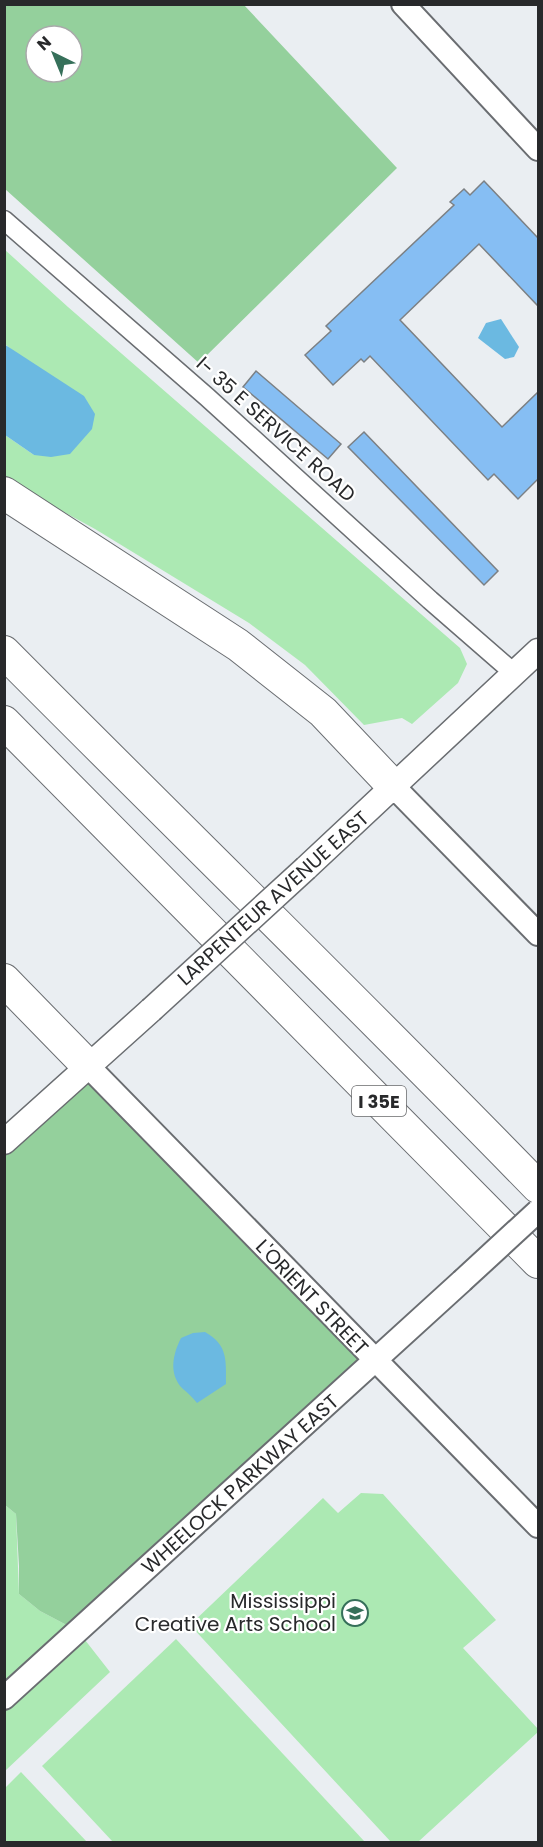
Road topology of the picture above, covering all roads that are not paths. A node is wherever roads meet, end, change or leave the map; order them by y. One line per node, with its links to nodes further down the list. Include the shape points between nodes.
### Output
1 (404, 4): 2 (street)
2 (538, 149)
3 (4, 220): 7 (street, I- 35 E SERVICE ROAD)
4 (4, 493): 9 (highway, via 238,645 323,712)
5 (538, 651): 7 (main road, LARPENTEUR AVENUE EAST)
6 (4, 652): 14 (highway, I 35E)
7 (515, 674): 9 (main road, LARPENTEUR AVENUE EAST)
8 (4, 722): 16 (highway, I 35E)
9 (394, 787): 10 (street); 12 (main road, LARPENTEUR AVENUE EAST, bridge)
10 (538, 933)
11 (4, 980): 12 (highway)
12 (88, 1066): 13 (main road, LARPENTEUR AVENUE EAST); 17 (street, L'ORIENT STREET)
13 (4, 1142)
14 (538, 1187)
15 (538, 1211): 17 (street, WHEELOCK PARKWAY EAST, bridge)
16 (538, 1262)
17 (375, 1361): 18 (street, L'ORIENT STREET); 19 (street, WHEELOCK PARKWAY EAST)
18 (538, 1526)
19 (4, 1698)

